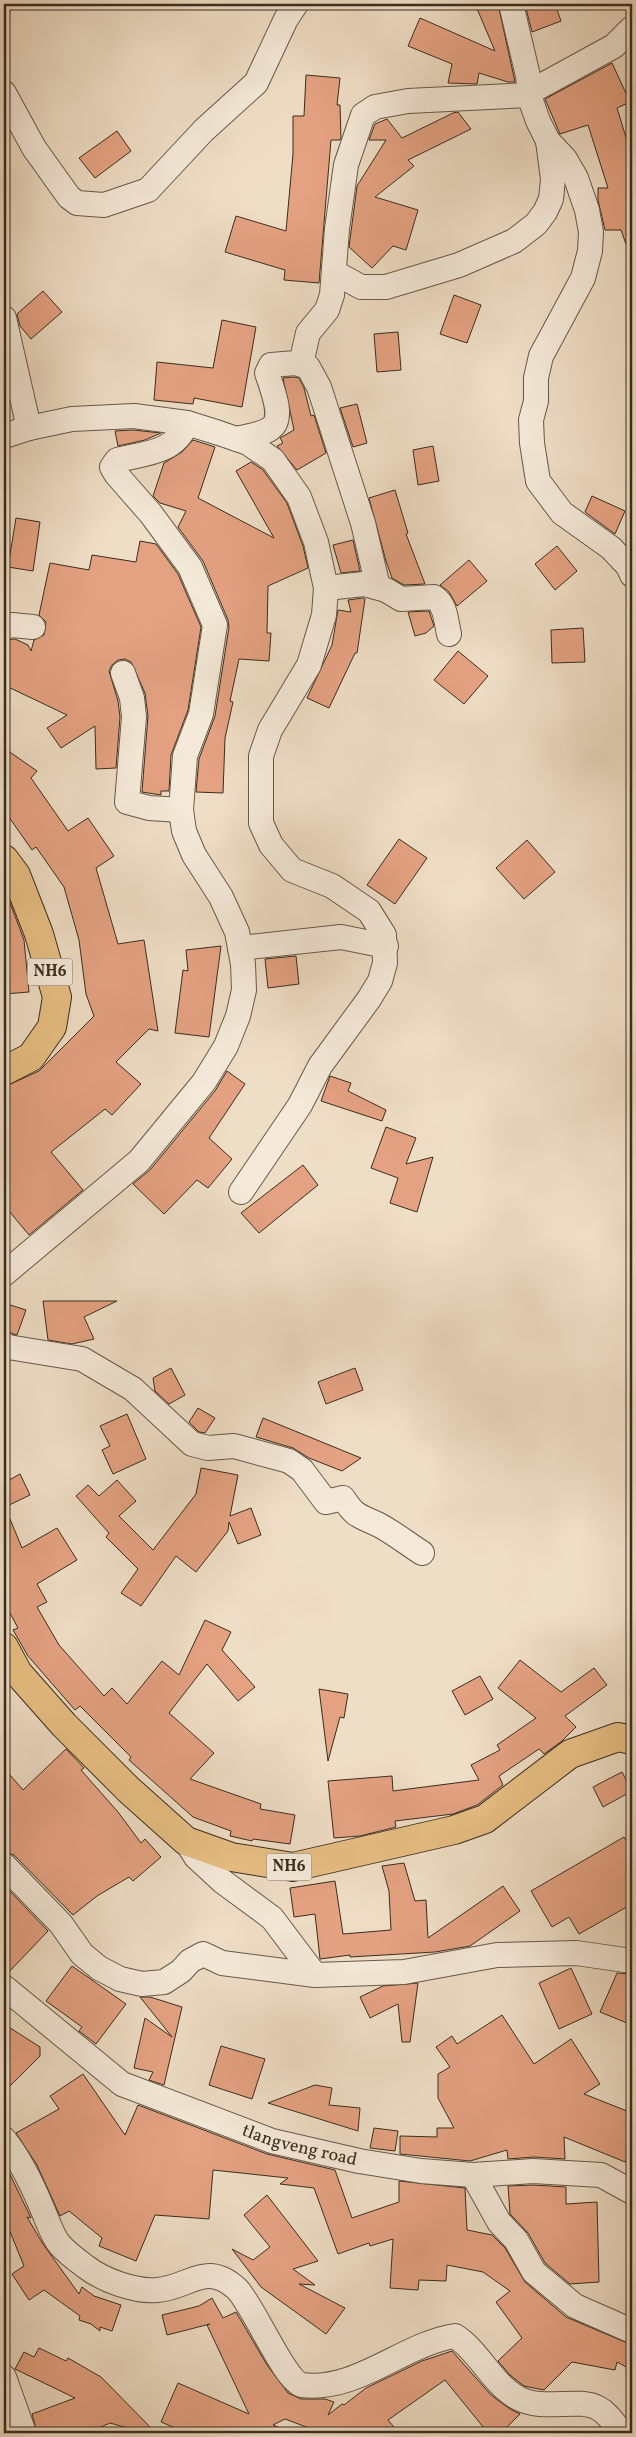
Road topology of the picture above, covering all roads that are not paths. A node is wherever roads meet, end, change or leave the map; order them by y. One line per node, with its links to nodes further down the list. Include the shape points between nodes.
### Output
1 (296, 4): 4 (street, via 256,82 204,130 148,190 121,200 88,205 69,197 34,148)
2 (511, 4): 5 (street)
3 (632, 28): 5 (street, via 614,46)
4 (4, 93)
5 (530, 94): 6 (street); 7 (street, via 408,101 375,107 363,115 346,165)
6 (548, 141): 7 (street, via 553,179 551,199 536,224 514,241 459,265 386,286 361,287); 14 (street, via 565,159 576,178 591,232 583,278 542,356 536,378 536,401 531,420 538,481 562,513 611,548)
7 (334, 272): 9 (street, via 327,310 308,333)
8 (4, 318): 11 (street)
9 (301, 364): 13 (street, via 275,364 268,368 277,418 275,425 264,432); 16 (street, via 314,374 319,387 363,523)
10 (187, 423): 11 (street, via 125,417 72,419); 13 (street); 21 (street, via 178,440 161,450 117,460 112,466 190,567 215,625 201,714 185,756)
11 (29, 428): 12 (street)
12 (4, 436)
13 (238, 439): 15 (street, via 273,460 299,497 316,542)
14 (632, 575)
15 (326, 588): 16 (street, via 364,584); 23 (street, via 324,614 309,665 270,730 261,756 261,822 271,845 292,870 332,886 369,911 384,936)
16 (378, 588): 19 (street, via 401,598 434,597 439,600)
17 (4, 627): 18 (street)
18 (33, 627)
19 (449, 634)
20 (123, 673): 21 (street, via 132,698 134,718 127,802 150,808)
21 (181, 810): 24 (street, via 184,830 194,855 221,897 237,932)
22 (4, 859): 25 (highway, NH6, via 16,875 39,934 57,997 52,1027 31,1057)
23 (386, 946): 24 (street, via 341,937); 26 (street, via 380,981 320,1066 300,1105)
24 (240, 948): 27 (street, via 244,990 238,1016 226,1046 204,1082 139,1161)
25 (4, 1071)
26 (241, 1192)
27 (4, 1274)
28 (4, 1344): 29 (street, via 90,1362 133,1389 192,1444 208,1448 234,1446 289,1461 302,1470 326,1502 343,1498 352,1512)
29 (422, 1553)
30 (4, 1647): 32 (highway, NH6, via 18,1673 64,1725)
31 (632, 1740): 32 (highway, NH6, via 618,1736 570,1754 486,1819 403,1843 293,1867 231,1857)
32 (186, 1841): 35 (street, via 196,1857 222,1881 272,1918)
33 (4, 1865): 35 (street, via 61,1924 82,1954 120,1979 142,1984 164,1982 203,1954 222,1963)
34 (632, 1961): 35 (street, via 576,1953 497,1955 404,1972)
35 (314, 1975)
36 (4, 1987): 38 (street, tlangveng road, via 122,2084 272,2141 359,2161)
37 (4, 2139): 43 (street, via 30,2182 59,2245 80,2263 127,2287 142,2291 159,2290 197,2276 220,2276 238,2290 289,2377 299,2385 316,2386 343,2380 424,2345 455,2336 464,2341 516,2397 554,2406 581,2404 598,2408)
38 (473, 2175): 39 (street, tlangveng road, via 533,2171 601,2175); 40 (street, via 499,2222 516,2240 534,2272 574,2306)
39 (632, 2192)
40 (632, 2330)
41 (4, 2377): 42 (street)
42 (24, 2433)
43 (622, 2433)

